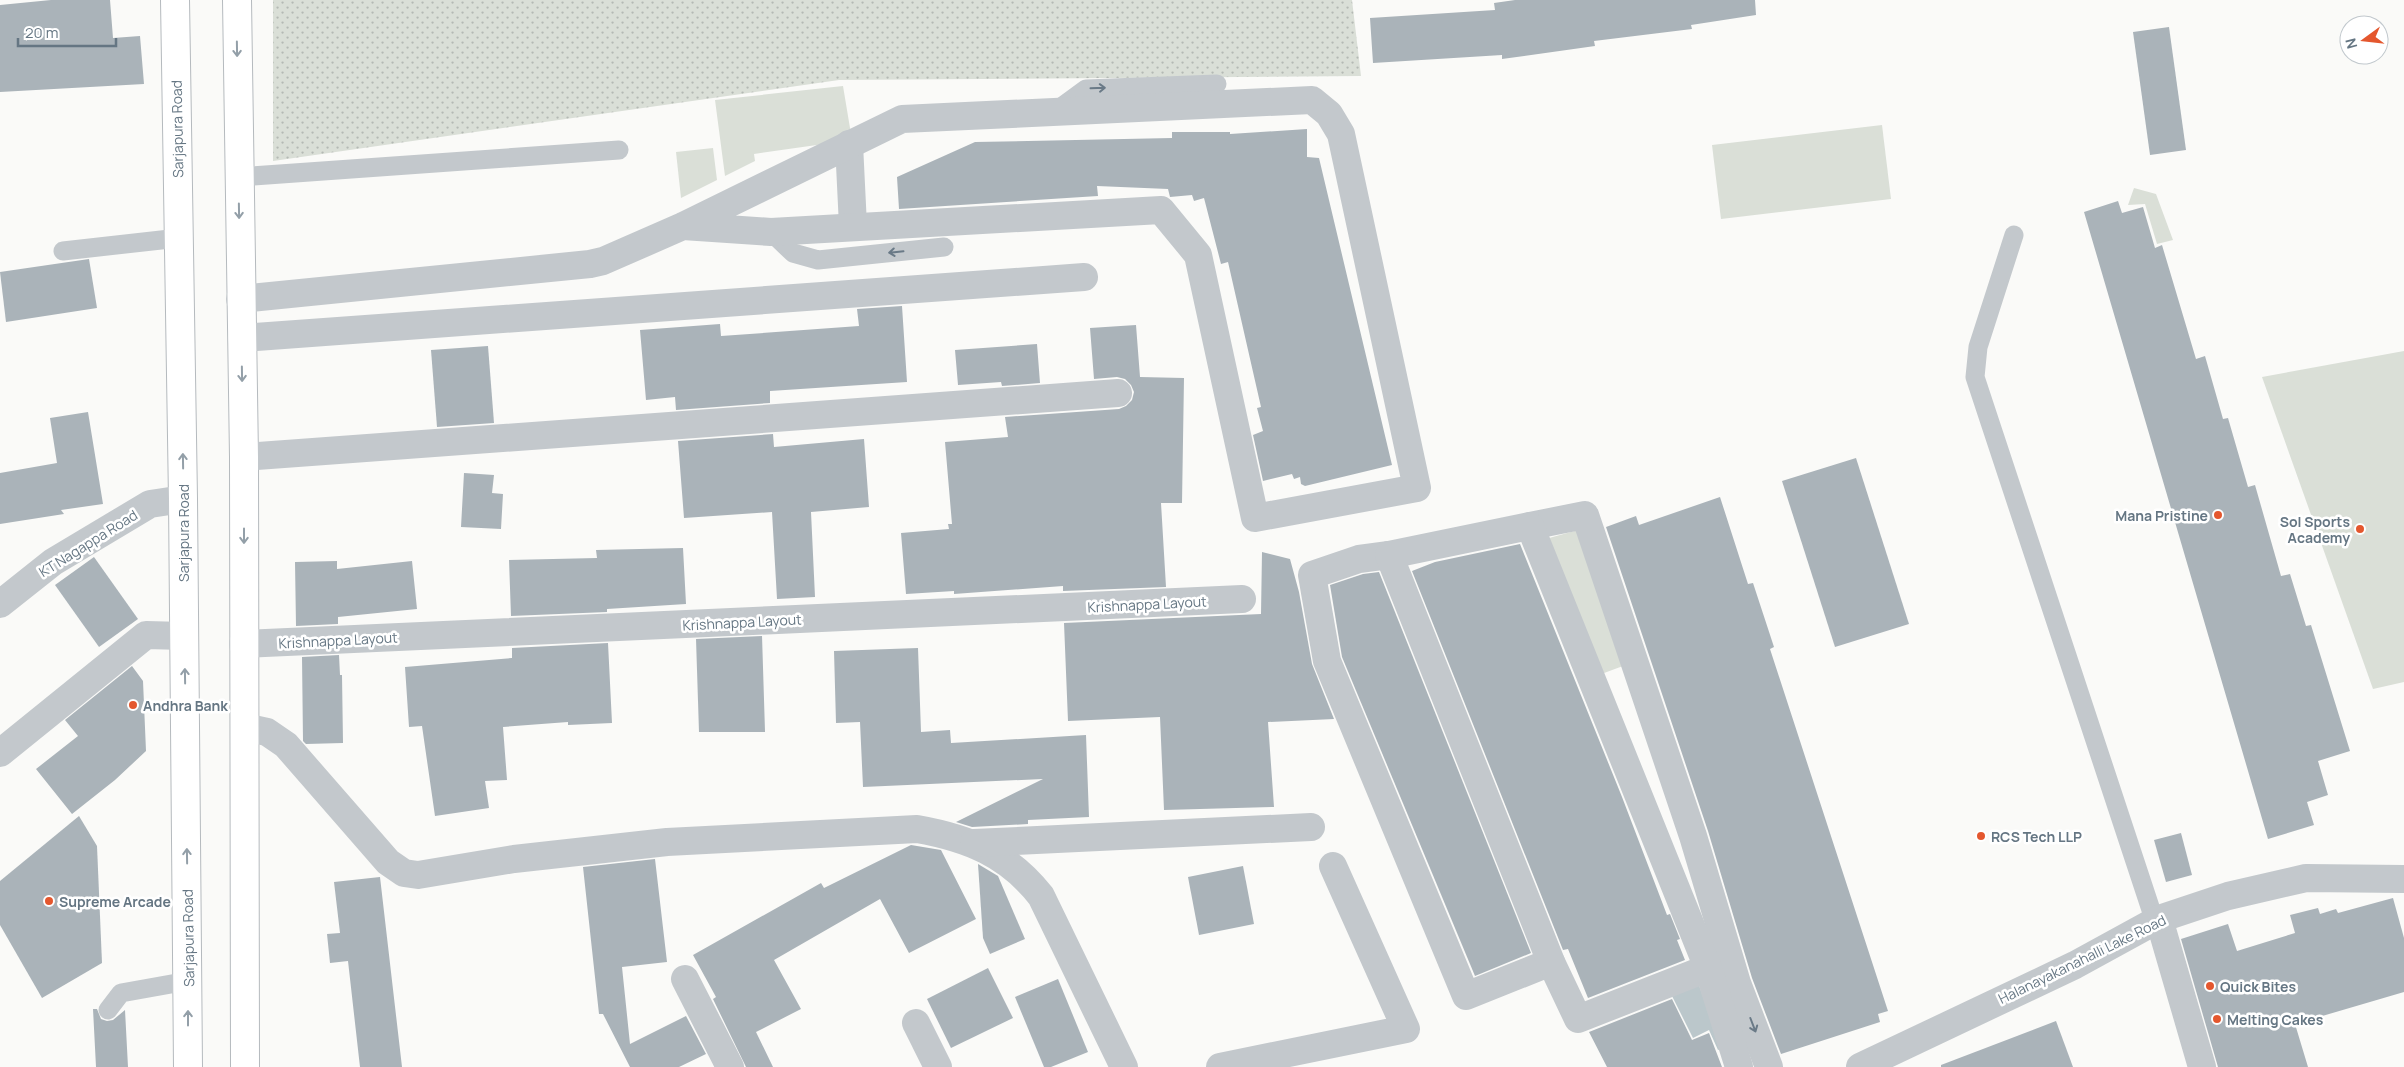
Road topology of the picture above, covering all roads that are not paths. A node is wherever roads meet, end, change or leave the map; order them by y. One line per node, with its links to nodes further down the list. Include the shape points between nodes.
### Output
1 (175, 0): 12 (main road, Sarjapura Road)
2 (236, 0): 7 (main road, one-way to 7)
3 (1217, 84): 4 (lane, one-way to 3, via 1086,89)
4 (1056, 111): 5 (street, via 902,119); 9 (street, via 1312,100 1329,114 1341,134 1417,488 1255,518 1198,255 1161,210)
5 (849, 144): 8 (street); 9 (street)
6 (620, 150): 7 (lane)
7 (238, 177): 16 (main road, one-way to 16)
8 (683, 226): 10 (street); 16 (street, via 590,264)
9 (853, 226): 10 (street)
10 (771, 232): 13 (lane, one-way to 10, via 818,260 793,253)
11 (2014, 235): 33 (lane, via 1978,347 1975,377)
12 (179, 238): 14 (lane); 20 (main road, Sarjapura Road, one-way to 12)
13 (944, 248)
14 (63, 251)
15 (1084, 277): 17 (street)
16 (240, 298): 17 (main road)
17 (242, 338): 19 (main road, one-way to 19)
18 (1118, 393): 19 (street)
19 (244, 458): 26 (main road, one-way to 26)
20 (183, 499): 24 (street, KT Nagappa Road, via 150,504 52,562); 25 (main road, Sarjapura Road)
21 (1530, 526): 22 (street); 37 (street); 37 (street, via 1585,515 1690,827)
22 (1389, 556): 34 (street); 34 (street, via 1359,558 1312,575 1327,661 1466,996)
23 (1242, 599): 26 (street, Krishnappa Layout)
24 (0, 604)
25 (184, 636): 28 (street, via 146,635); 36 (main road, Sarjapura Road, one-way to 25)
26 (243, 644): 27 (main road)
27 (245, 727): 30 (street, via 267,732 286,745 388,862 404,872 418,875 514,859 667,842 917,829 950,835); 41 (main road)
28 (0, 753)
29 (1312, 827): 30 (street)
30 (970, 843): 44 (street, via 1002,858 1025,875 1041,896)
31 (1332, 866): 45 (street, via 1406,1028)
32 (2404, 879): 33 (street, Halanayakanahalli Lake Road, via 2306,878 2228,896)
33 (2157, 921): 48 (street, Halanayakanahalli Lake Road, via 2075,965); 49 (street)
34 (1551, 962): 37 (street, via 1578,1019)
35 (684, 979): 42 (street)
36 (188, 980): 38 (lane, via 121,994); 40 (main road, Sarjapura Road, one-way to 36)
37 (1720, 981): 46 (street); 47 (street, one-way to 47)
38 (108, 1010)
39 (916, 1023): 43 (street)
40 (188, 1067)
41 (245, 1067)
42 (730, 1067)
43 (938, 1067)
44 (1124, 1067)
45 (1220, 1067)
46 (1739, 1067)
47 (1769, 1067)
48 (1860, 1067)
49 (2202, 1067)

